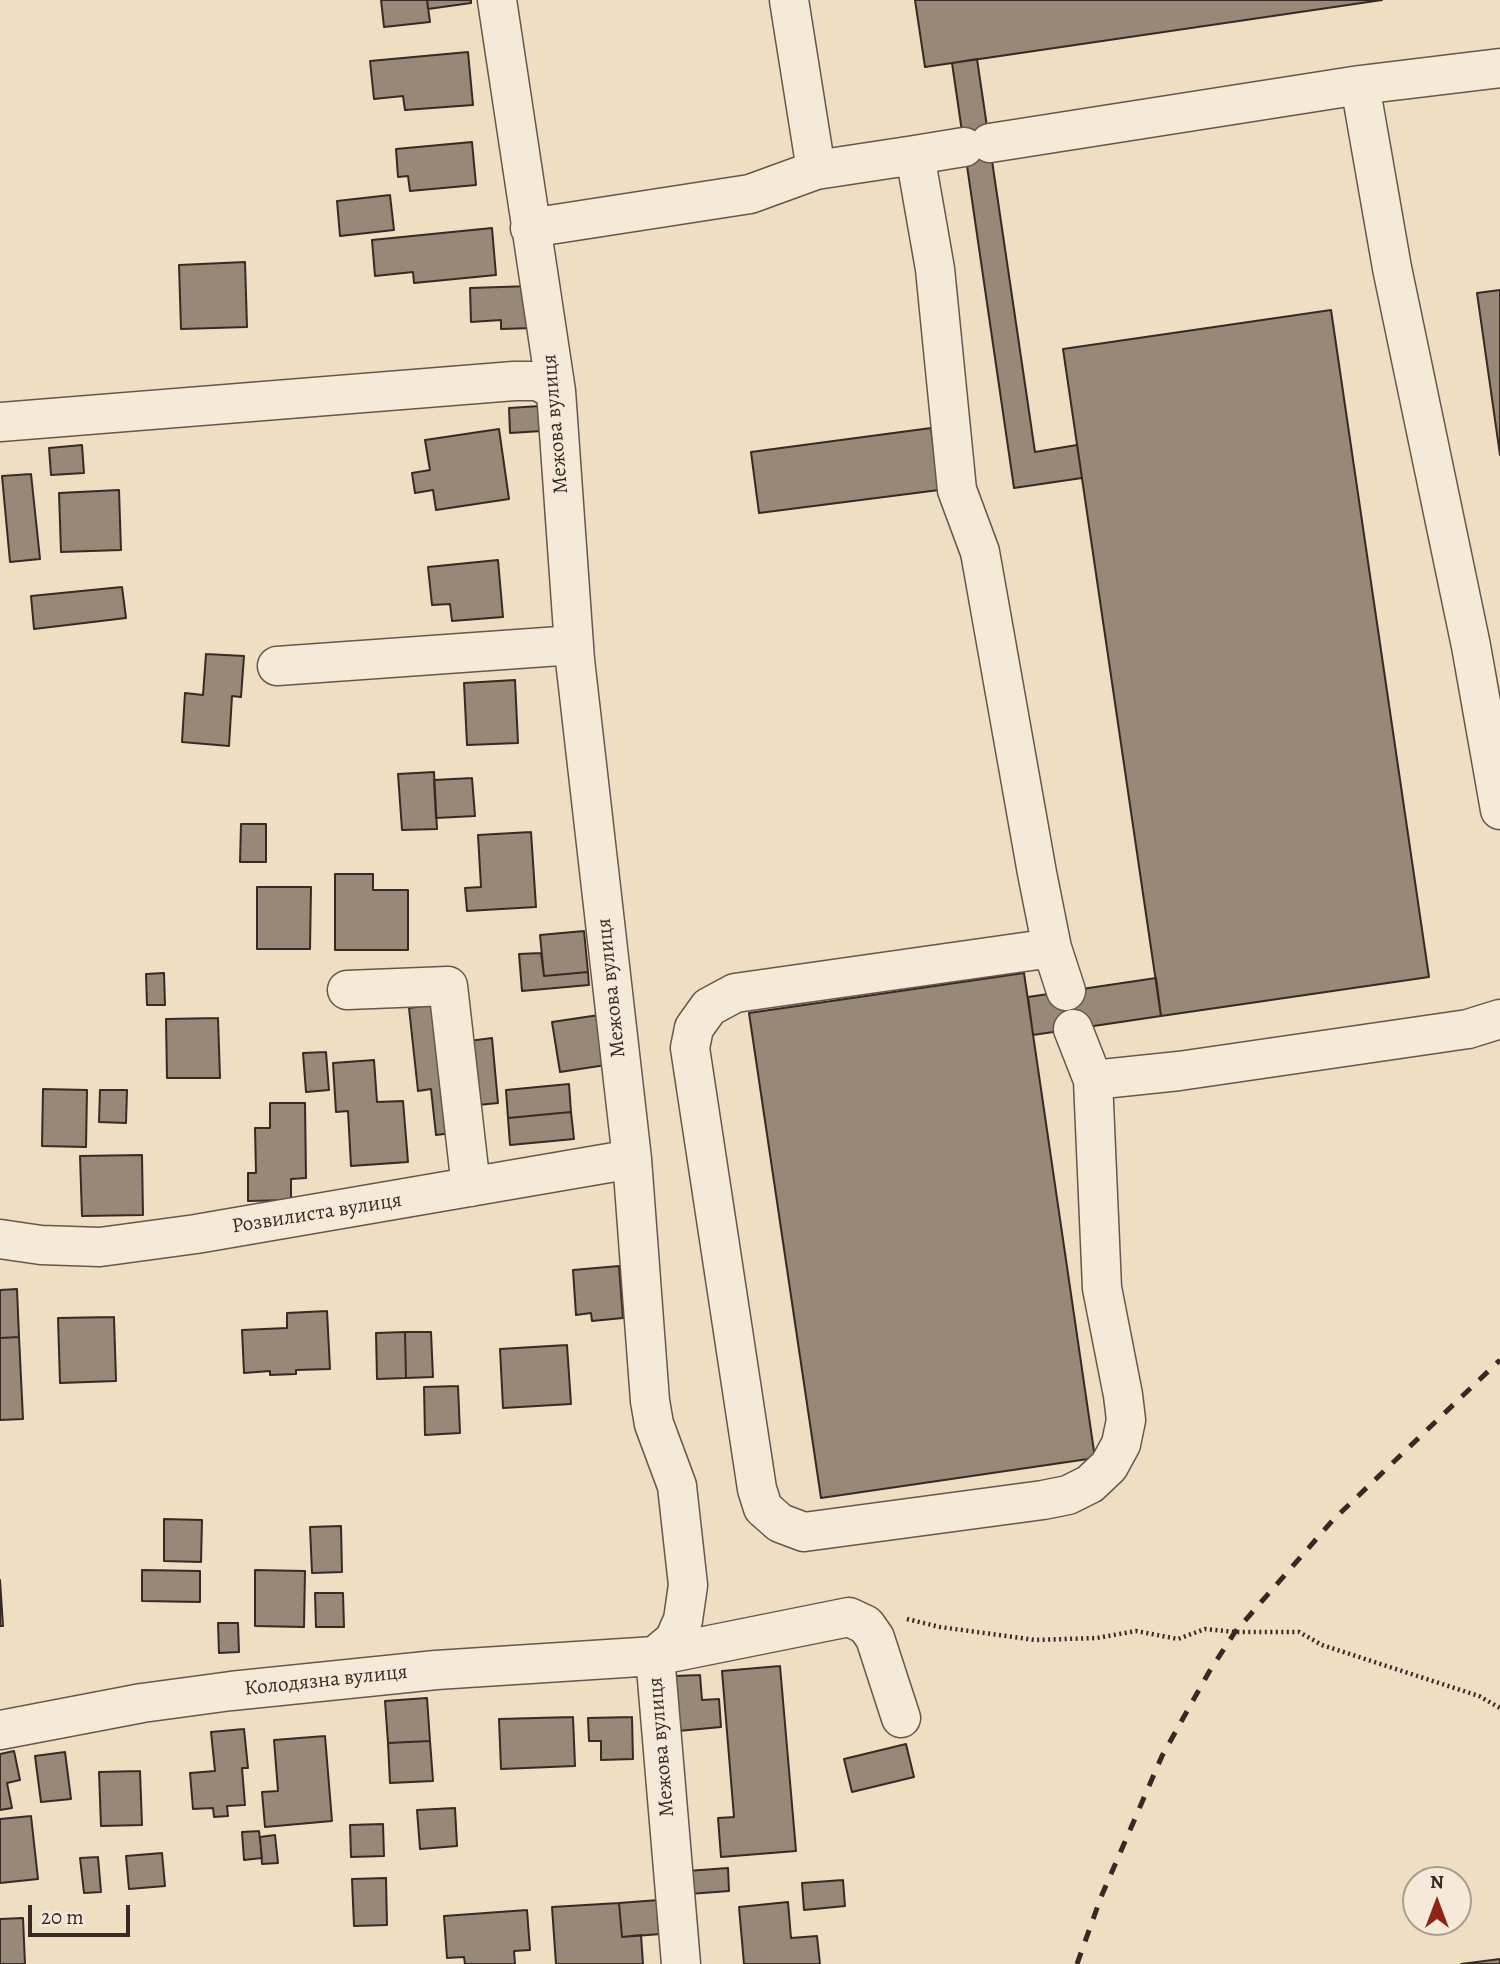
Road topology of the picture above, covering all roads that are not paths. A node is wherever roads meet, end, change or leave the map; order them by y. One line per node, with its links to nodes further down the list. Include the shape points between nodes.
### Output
1 (497, 0): 7 (street, Межова вулиця)
2 (789, 0): 6 (street)
3 (1500, 68): 4 (street)
4 (1360, 85): 5 (street); 12 (street)
5 (915, 155): 6 (street); 13 (street, via 935,269 957,490 979,552)
6 (816, 170): 7 (street, via 750,194)
7 (530, 228): 8 (street, Межова вулиця)
8 (556, 391): 9 (street, via 538,381 514,381); 10 (street, Межова вулиця)
9 (0, 422)
10 (574, 645): 11 (street); 19 (street, Межова вулиця)
11 (277, 666)
12 (1500, 810)
13 (1052, 948): 15 (street); 18 (street, via 735,993 709,1007 694,1028 690,1048 757,1489 763,1508 780,1523 804,1532 1043,1500 1090,1484 1109,1466 1121,1444 1126,1420 1102,1288)
14 (346, 990): 20 (street, via 448,986)
15 (1066, 991)
16 (1500, 1019): 18 (street, via 1468,1029)
17 (1073, 1029): 18 (street)
18 (1093, 1080)
19 (632, 1159): 20 (street, Розвилиста вулиця); 22 (street, Межова вулиця, via 650,1401 677,1486 688,1585 683,1620 674,1640)
20 (471, 1187): 21 (street, Розвилиста вулиця, via 100,1247)
21 (0, 1239)
22 (655, 1656): 23 (street, Колодязна вулиця, via 849,1617 866,1625 875,1638); 24 (street, Колодязна вулиця, via 436,1670 231,1691); 25 (street, Межова вулиця)
23 (901, 1718)
24 (0, 1730)
25 (681, 1964)

